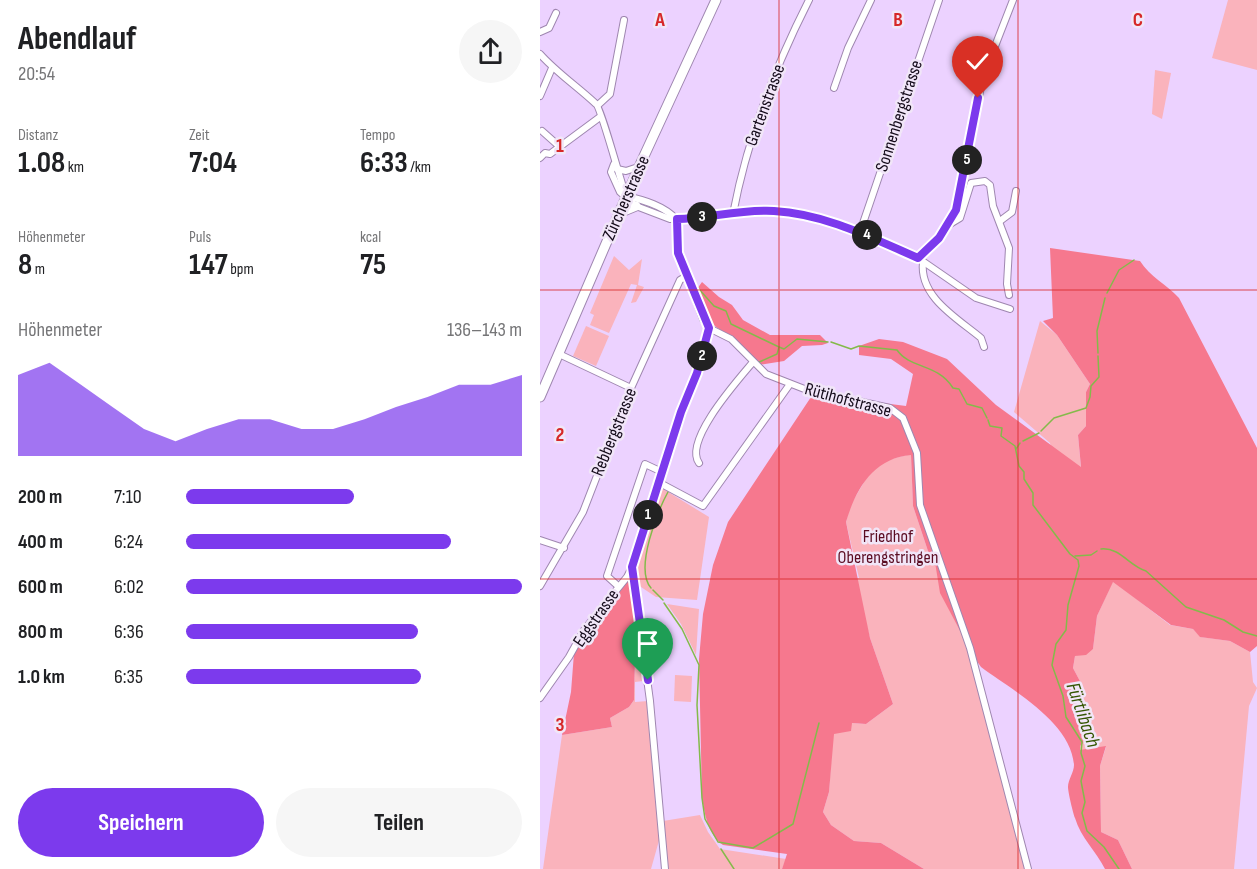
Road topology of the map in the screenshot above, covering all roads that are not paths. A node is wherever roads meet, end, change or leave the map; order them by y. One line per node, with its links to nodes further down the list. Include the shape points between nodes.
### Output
1 (716, 0): 19 (main road, Zürcherstrasse)
2 (809, 0): 24 (street, Gartenstrasse, via 770,88 744,164)
3 (871, 0): 11 (street)
4 (939, 0): 28 (street, Sonnenbergstrasse)
5 (1013, 0): 27 (street, via 983,77 961,195)
6 (556, 13): 8 (street, via 549,28)
7 (624, 20): 13 (street, via 610,94)
8 (540, 32)
9 (540, 54): 10 (street)
10 (552, 68): 12 (street); 13 (street)
11 (834, 88)
12 (540, 96)
13 (598, 105): 14 (street)
14 (600, 117): 16 (street); 18 (street)
15 (542, 131): 16 (street)
16 (561, 147): 17 (street)
17 (540, 158)
18 (615, 167): 19 (street, via 626,171); 21 (street)
19 (639, 167): 21 (main road, Zürcherstrasse)
20 (1016, 191): 26 (street, via 1012,212)
21 (626, 196): 22 (street); 23 (main road, Zürcherstrasse); 25 (street, via 661,208)
22 (636, 206): 23 (main road); 25 (street)
23 (619, 213): 35 (main road, Zürcherstrasse)
24 (733, 214): 25 (street); 28 (street, via 797,213)
25 (677, 219): 30 (street, via 678,253)
26 (1000, 221): 27 (street, via 990,185 981,179 971,183 960,218); 31 (street, via 1009,248)
27 (950, 224): 29 (street)
28 (860, 232): 29 (street)
29 (920, 260): 32 (street, via 976,298); 34 (street, via 931,293 981,338)
30 (686, 277): 33 (street); 38 (street, Rebbergstrasse, via 680,280)
31 (1009, 295)
32 (1011, 309)
33 (709, 328): 36 (street, Rütihofstrasse, via 731,339); 41 (street, Eggstrasse)
34 (984, 347)
35 (559, 354): 38 (street); 39 (main road, Zürcherstrasse)
36 (753, 362): 37 (street, Rütihofstrasse, via 766,374); 40 (street, via 728,390 696,442)
37 (790, 384): 42 (street, via 703,506); 50 (street, Rütihofstrasse, via 890,408 906,424 917,453 920,505 970,648)
38 (631, 388): 44 (street, Rebbergstrasse, via 583,512)
39 (540, 398)
40 (699, 463)
41 (662, 472): 42 (street, Eggstrasse); 47 (street, via 645,464 607,576)
42 (658, 482): 45 (street, Eggstrasse)
43 (540, 540): 44 (street)
44 (564, 548): 46 (street, Rebbergstrasse)
45 (632, 567): 47 (street, Eggstrasse); 49 (street, via 650,701)
46 (540, 586)
47 (618, 586): 48 (street, Eggstrasse)
48 (540, 698)
49 (664, 869)
50 (1028, 869)

